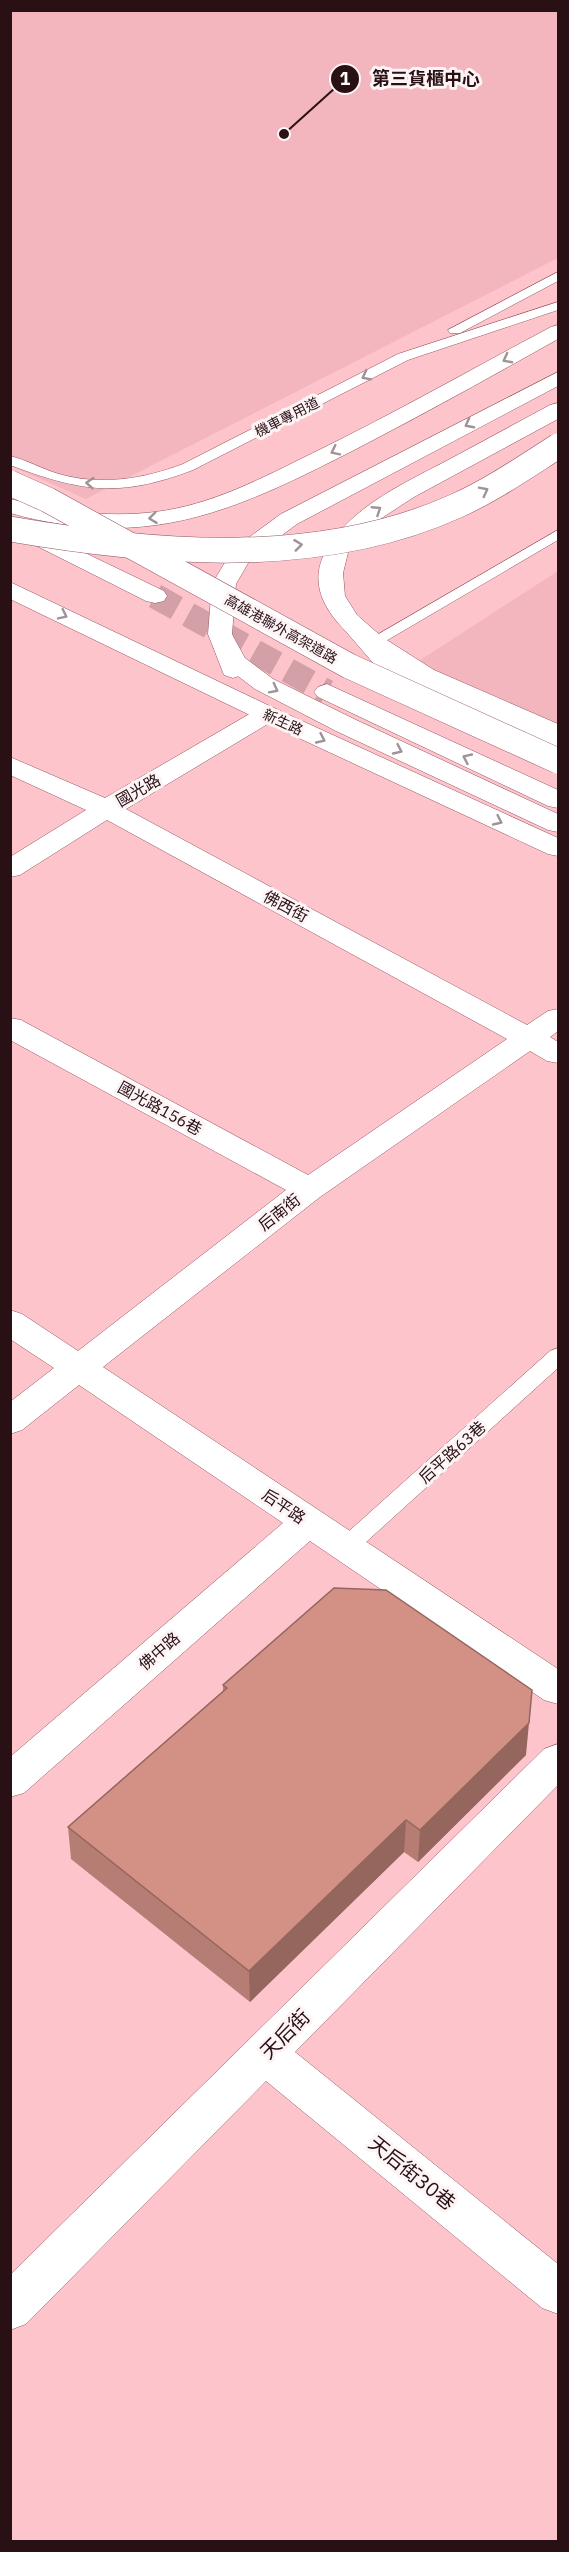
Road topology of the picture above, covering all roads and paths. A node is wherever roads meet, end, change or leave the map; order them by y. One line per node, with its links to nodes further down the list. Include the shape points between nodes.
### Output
1 (558, 276): 4 (lane)
2 (558, 306): 4 (lane, 機車專用道)
3 (558, 332): 11 (main road, one-way to 11, via 344,446 233,500 203,510 100,522 62,520)
4 (403, 357): 8 (lane, 機車專用道, one-way to 8, via 159,477 118,483 75,482)
5 (558, 378): 18 (main road, one-way to 18, via 289,519 241,554 224,584)
6 (558, 410): 17 (main road, one-way to 6, via 333,596 331,573 337,551 366,518 406,492)
7 (558, 446): 13 (main road, one-way to 7, bridge, via 75,542 144,549 210,551 323,542 388,529 440,512 488,489)
8 (10, 460)
9 (10, 483): 24 (main road, 高雄港聯外高架道路, bridge, via 48,500 349,666)
10 (10, 500): 26 (main road, 高雄港聯外高架道路, bridge, via 334,675)
11 (10, 506)
12 (10, 524): 16 (main road)
13 (10, 529)
14 (558, 534): 19 (lane)
15 (10, 590): 21 (main road, 新生路, one-way to 21)
16 (155, 596)
17 (348, 620): 19 (main road); 23 (main road, via 400,675)
18 (220, 634): 21 (main road, via 229,664 243,688); 29 (main road, one-way to 29, via 235,662 249,674 345,725)
19 (373, 642): 22 (main road, via 425,675)
20 (327, 692): 27 (main road, one-way to 20)
21 (267, 714): 28 (main road, 國光路); 30 (main road, 新生路, one-way to 30)
22 (558, 733)
23 (558, 747)
24 (558, 761)
25 (10, 765): 28 (main road, 佛西街)
26 (558, 778)
27 (558, 800)
28 (106, 809): 31 (main road, 國光路); 34 (main road, 佛西街)
29 (558, 824)
30 (558, 849)
31 (10, 869)
32 (558, 1018): 34 (main road, 后南街)
33 (10, 1027): 36 (main road, 國光路156巷)
34 (530, 1039): 35 (main road, 佛西街); 36 (main road, 后南街)
35 (558, 1054)
36 (309, 1190): 39 (main road, 后南街)
37 (10, 1322): 39 (main road, 后平路)
38 (558, 1356): 42 (lane, 后平路63巷)
39 (78, 1367): 40 (main road, 后南街); 41 (main road, 后平路)
40 (10, 1421)
41 (308, 1522): 42 (main road, 后平路); 45 (main road, 佛中路)
42 (346, 1547): 43 (main road, 后平路)
43 (558, 1689)
44 (558, 1760): 46 (main road, 天后街)
45 (10, 1781)
46 (265, 2054): 47 (main road, 天后街30巷); 48 (main road, 天后街)
47 (558, 2292)
48 (10, 2308)

